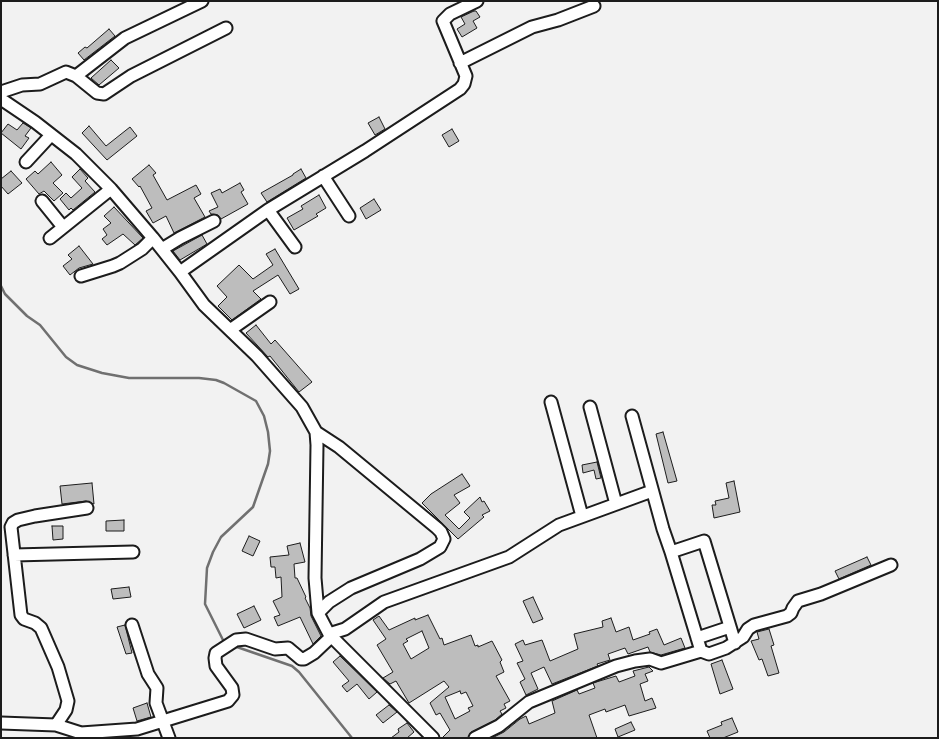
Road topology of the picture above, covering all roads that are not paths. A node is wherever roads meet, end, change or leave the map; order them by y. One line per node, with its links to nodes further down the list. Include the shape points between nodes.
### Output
1 (202, 1): 6 (street, via 125,38)
2 (477, 1): 5 (street, via 443,21)
3 (586, 5): 5 (street, via 558,20 532,27)
4 (226, 28): 6 (street, via 131,76 104,94 97,93)
5 (460, 63): 11 (street, via 466,80 460,88)
6 (76, 76): 7 (street, via 66,72 40,84 22,85)
7 (1, 92)
8 (1, 98): 9 (street)
9 (52, 135): 10 (street); 12 (street)
10 (26, 162)
11 (323, 176): 14 (street); 15 (street)
12 (111, 190): 17 (street); 19 (street)
13 (42, 201): 17 (street)
14 (268, 210): 20 (street); 22 (street)
15 (349, 216)
16 (214, 221): 21 (street)
17 (63, 227): 18 (street)
18 (50, 238)
19 (154, 238): 21 (street); 23 (street, via 113,266)
20 (295, 247)
21 (162, 249): 22 (street)
22 (180, 272): 25 (street, via 204,305)
23 (80, 276)
24 (270, 302): 25 (street)
25 (230, 330): 29 (street, via 302,407)
26 (551, 402): 33 (street)
27 (590, 407): 31 (street)
28 (632, 416): 30 (street)
29 (316, 432): 38 (street, via 315,578); 38 (street, via 339,447 437,528 444,539 440,547 420,559 351,588)
30 (652, 491): 31 (street); 35 (street)
31 (616, 504): 33 (street)
32 (86, 508): 36 (street, via 14,522 11,527)
33 (582, 516): 41 (street, via 552,529 509,556 384,602)
34 (133, 552): 36 (street)
35 (671, 552): 40 (street, via 708,540); 42 (street)
36 (14, 555): 47 (street, via 21,615 41,628 68,700 66,710)
37 (890, 565): 43 (street, via 798,601 787,616 754,625)
38 (318, 613): 41 (street)
39 (132, 625): 45 (street, via 148,674 157,688 156,703)
40 (730, 628): 42 (street); 43 (street)
41 (331, 635): 45 (street, via 304,659 288,648 275,649 246,639 226,645 216,653 215,661 230,683 231,697); 49 (street)
42 (697, 638): 44 (street)
43 (735, 643): 44 (street, via 709,654)
44 (701, 651): 50 (street, via 661,663 650,659 616,666 529,702 499,726)
45 (163, 720): 47 (street, via 137,729 88,733); 48 (street)
46 (1, 723): 47 (street)
47 (56, 725)
48 (169, 738)
49 (433, 738)
50 (475, 738)

